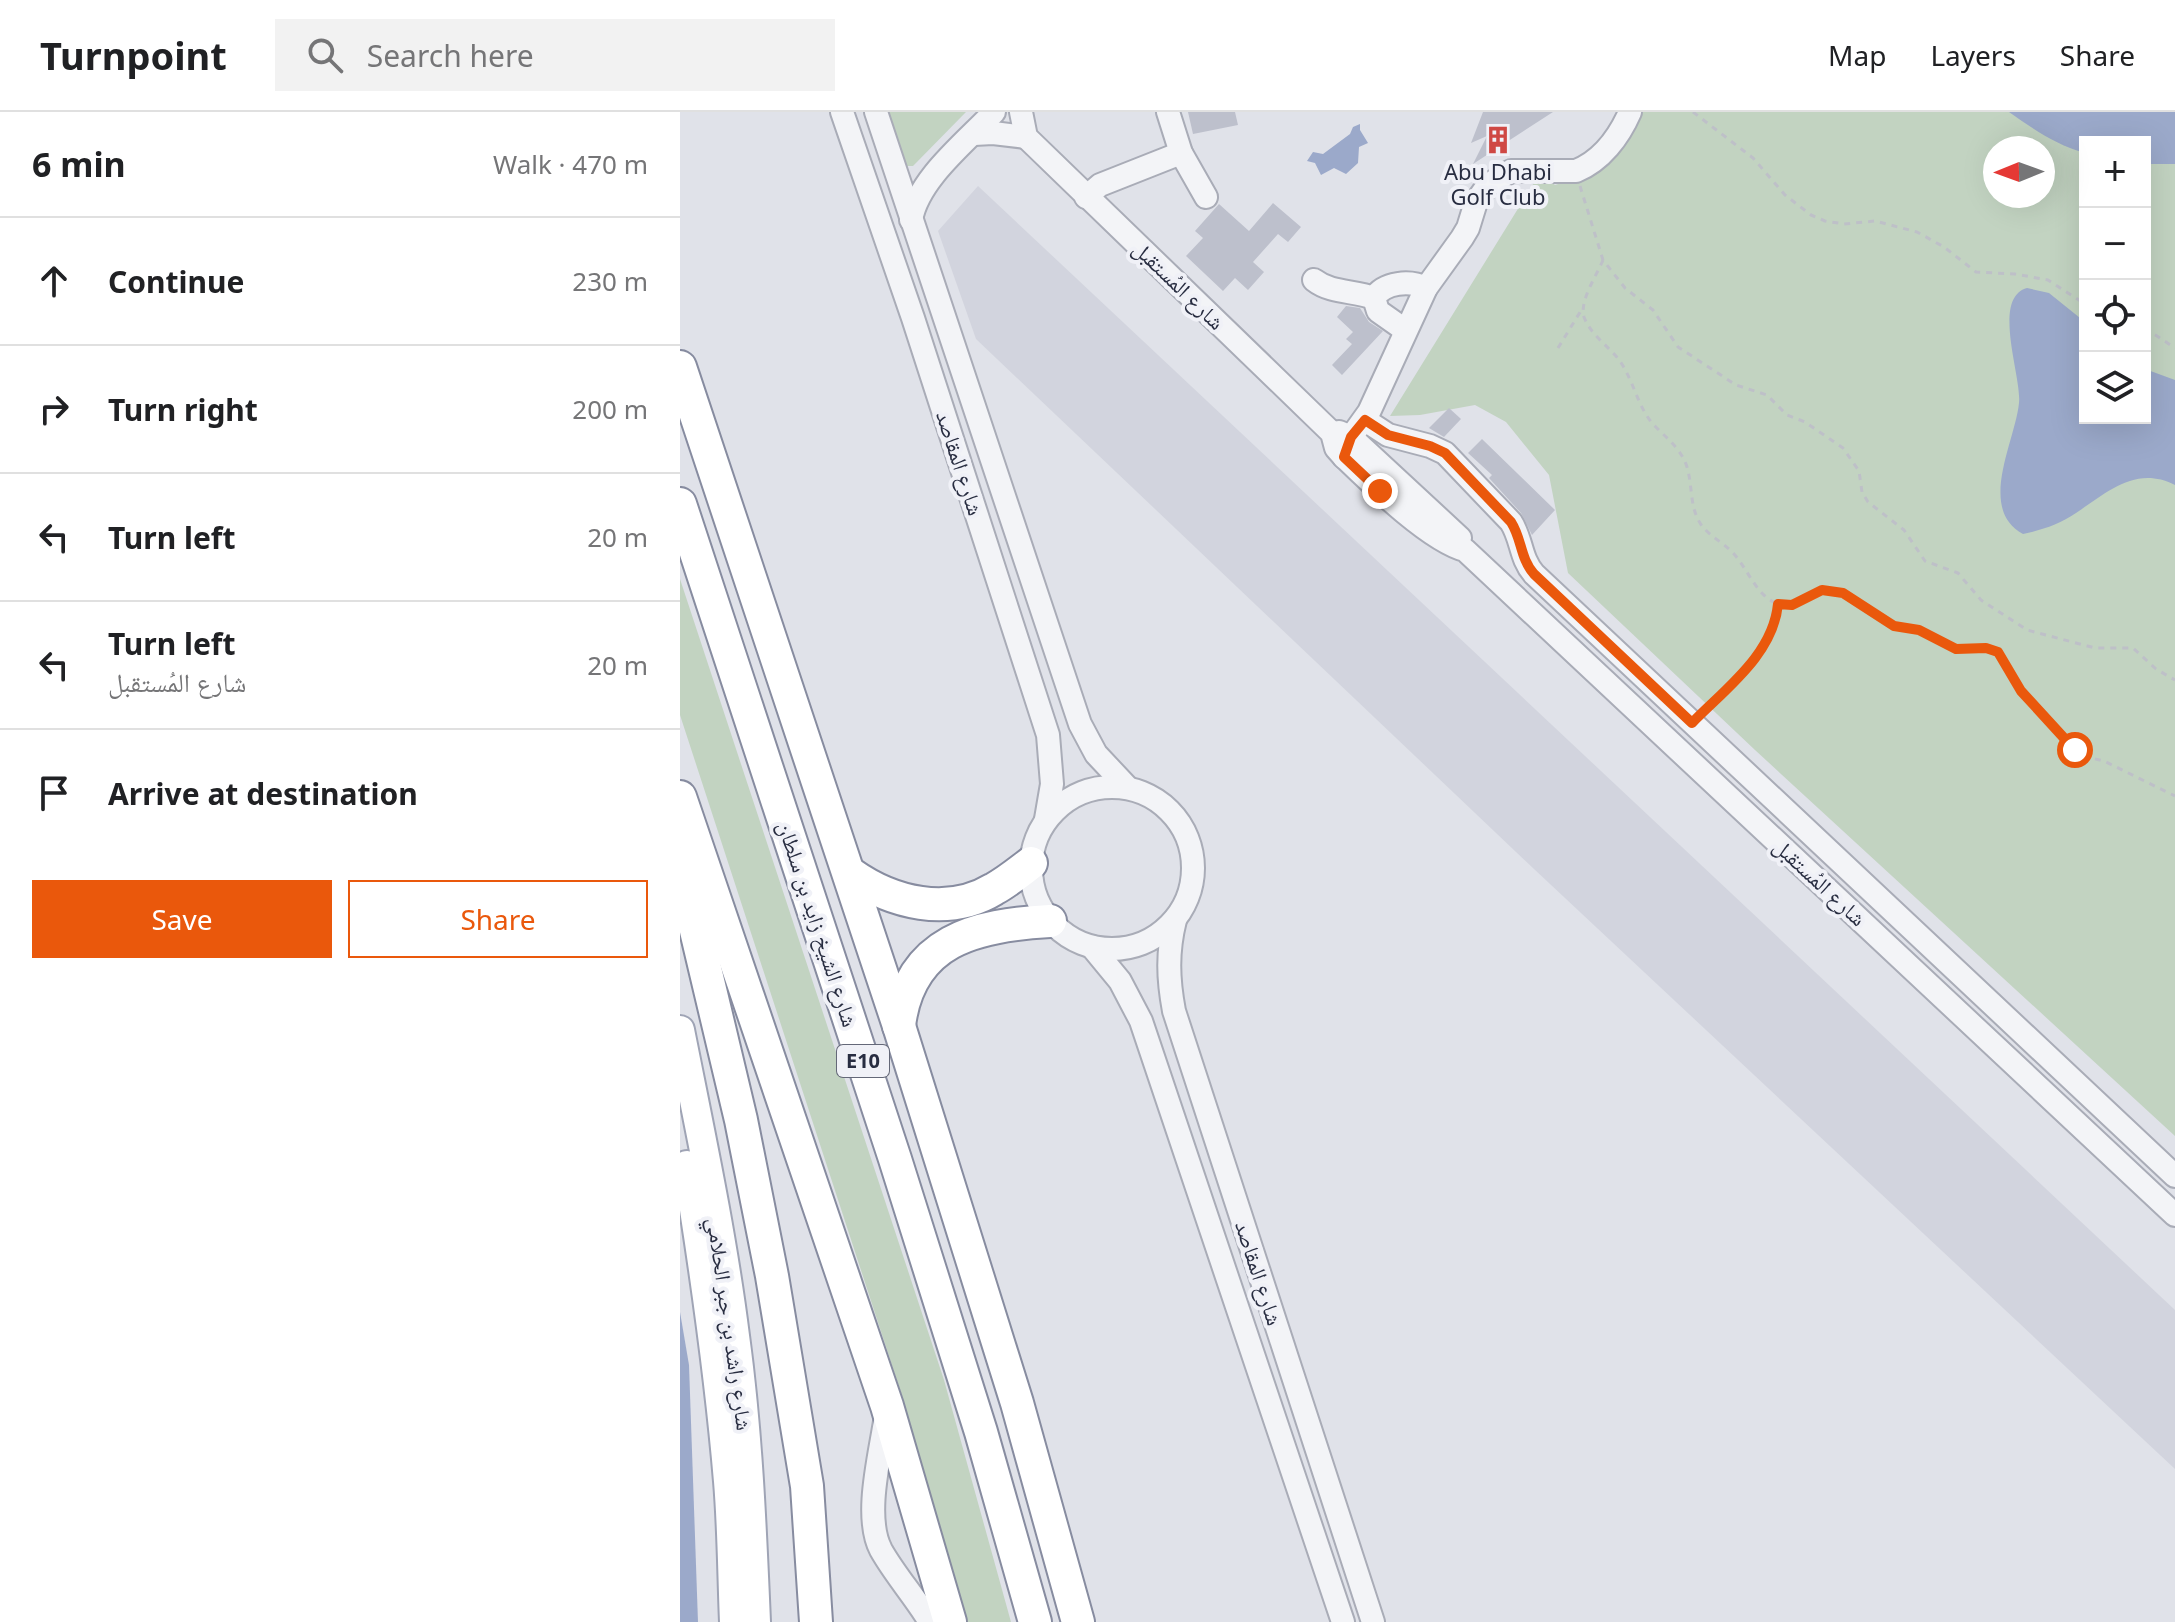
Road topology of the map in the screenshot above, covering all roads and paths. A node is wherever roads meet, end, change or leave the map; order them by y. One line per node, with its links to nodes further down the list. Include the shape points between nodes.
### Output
1 (842, 112): 34 (street, شارع المقاصد, via 1048,735 1052,775)
2 (876, 112): 14 (street, شارع المقاصد)
3 (994, 112): 8 (street)
4 (1021, 112): 9 (street)
5 (1168, 112): 10 (street)
6 (1630, 112): 11 (street, via 1607,149)
7 (1693, 112): 19 (path, via 1753,158 1811,215 1844,224 1875,221 1917,232 1976,272 2048,280)
8 (974, 134): 9 (street); 14 (street, via 923,188)
9 (1026, 137): 12 (street, شارع المُستقبل)
10 (1181, 153): 12 (street, via 1100,185); 13 (street)
11 (1576, 171): 15 (path); 17 (street, via 1518,170 1500,175 1480,195 1468,228)
12 (1086, 197): 26 (street, شارع المُستقبل)
13 (1206, 197)
14 (911, 220): 31 (street, شارع المقاصد, via 1080,724 1096,754)
15 (1603, 260): 20 (path); 29 (path, via 1625,288 1653,310 1678,347 1736,385 1767,395 1787,415 1843,448 1859,471 1868,502 1904,530 1925,561 1958,573 1981,600 2027,630 2095,648 2133,648)
16 (1314, 280): 18 (street, via 1335,291)
17 (1426, 288): 18 (street, via 1406,283 1383,288); 21 (street)
18 (1374, 298): 21 (street, via 1378,311)
19 (2079, 300)
20 (1582, 309): 23 (path); 28 (path, via 1591,329 1627,371 1652,423 1678,450 1699,522 1734,554 1748,579)
21 (1405, 330): 26 (street)
22 (2151, 332): 24 (path)
23 (1558, 348)
24 (2175, 348)
25 (680, 367): 37 (highway)
26 (1348, 437): 30 (street, via 1388,435 1445,453 1511,522 1534,574); 45 (street, شارع المُستقبل)
27 (680, 504): 52 (highway, شارع الشيخ زايد بن سلطان / E10, via 895,1159)
28 (1778, 604): 30 (path, via 1761,651); 32 (path, via 1792,605 1822,590 1843,593 1894,626 1919,630 1956,649 1993,649 2021,691 2075,750)
29 (2175, 680)
30 (1692, 723): 44 (street)
31 (1127, 787): 34 (street, via 1082,792); 38 (street, via 1165,805 1188,840 1192,882)
32 (2175, 796)
33 (680, 797): 46 (highway)
34 (1046, 819): 36 (street)
35 (680, 863): 49 (highway, via 772,1276 807,1486)
36 (1031, 863): 37 (highway, via 994,889 947,903 906,901); 39 (street, via 1033,889)
37 (851, 874): 41 (highway)
38 (1175, 920): 40 (street, via 1161,933 1128,948); 55 (street, شارع المقاصد, via 1168,964 1174,1011)
39 (1050, 921): 40 (street); 41 (highway, via 985,928 931,956 905,996)
40 (1092, 947): 54 (street, شارع المقاصد, via 1120,981 1141,1021)
41 (899, 1026): 53 (highway, via 1017,1403)
42 (680, 1030): 48 (main road, شارع راشد بن جبر الحلامي, via 735,1336 750,1484)
43 (680, 1129): 47 (main road, شارع راشد بن جبر الحلامي, via 722,1413)
44 (2175, 1176)
45 (2175, 1215)
46 (887, 1406): 50 (street, via 875,1491 875,1534); 51 (highway)
47 (734, 1622)
48 (756, 1622)
49 (816, 1622)
50 (930, 1622)
51 (950, 1622)
52 (1035, 1622)
53 (1078, 1622)
54 (1343, 1622)
55 (1373, 1622)

